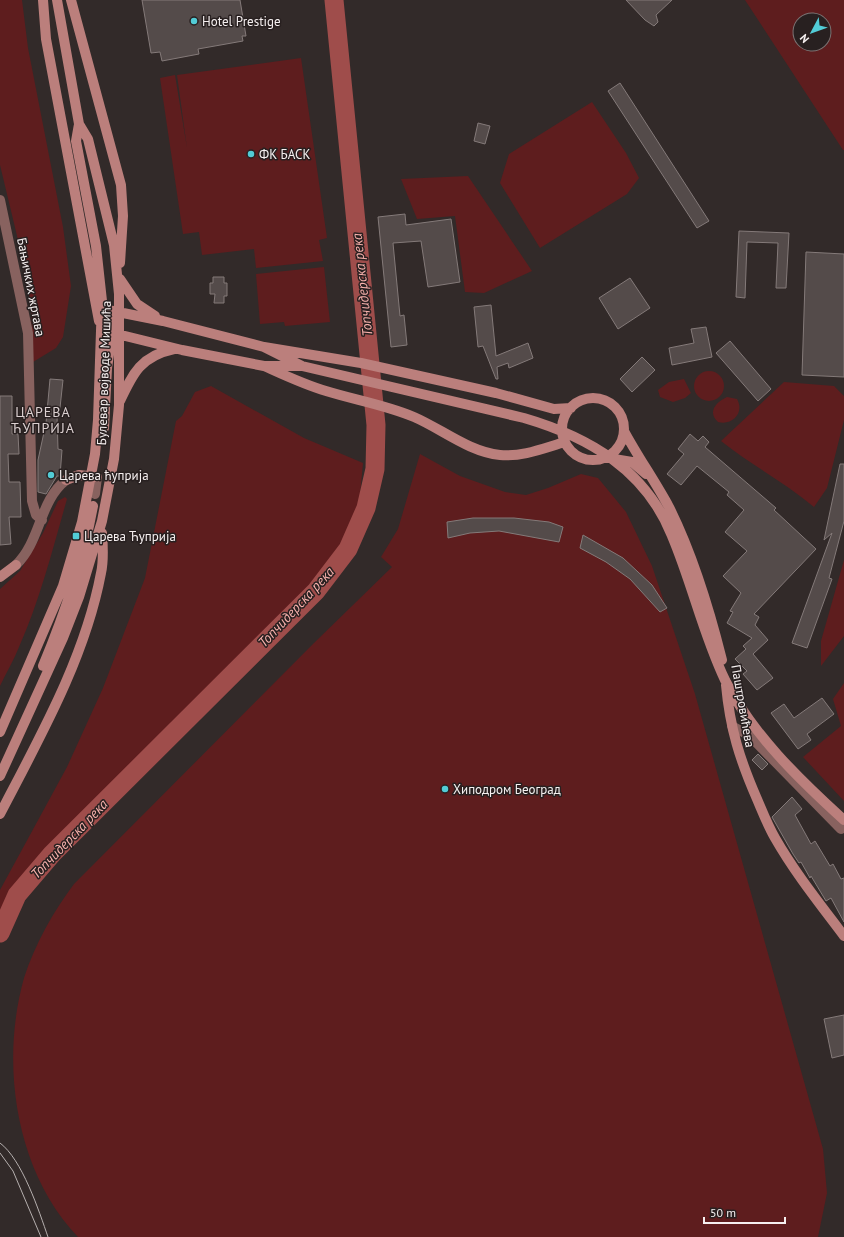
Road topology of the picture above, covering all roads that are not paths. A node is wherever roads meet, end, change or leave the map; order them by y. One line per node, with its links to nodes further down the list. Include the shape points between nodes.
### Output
1 (42, 0): 14 (main road, via 46,39 89,275)
2 (57, 0): 4 (main road, Булевар војводе Мишића)
3 (71, 0): 14 (main road, via 118,167 123,197 118,291)
4 (79, 124): 6 (main road, Булевар војводе Мишића, via 88,139 112,238); 7 (main road, Булевар војводе Мишића, via 76,141 96,246)
5 (0, 200): 26 (street, Бањичких жртава, via 28,333 32,501 36,515)
6 (117, 274): 8 (main road, Булевар војводе Мишића); 9 (main road, via 137,304)
7 (103, 309): 8 (main road); 10 (main road, Булевар војводе Мишића)
8 (120, 312): 9 (main road); 11 (main road, Булевар војводе Мишића)
9 (163, 321): 12 (main road)
10 (102, 330): 11 (main road); 31 (main road, Булевар војводе Мишића, via 96,442 74,555 54,609)
11 (119, 334): 13 (main road); 17 (main road, Булевар војводе Мишића)
12 (264, 347): 16 (main road); 18 (main road, via 361,363 496,393 554,409)
13 (177, 349): 15 (main road); 17 (main road, via 153,356 142,363)
14 (108, 359): 22 (main road, via 106,408)
15 (264, 366): 16 (main road); 20 (main road, via 324,391 414,417 475,448 501,455 519,455)
16 (302, 366): 35 (main road, via 548,425 582,439 618,464 648,494 665,521 676,545 718,665 740,706 763,736)
17 (118, 405): 27 (main road, Булевар војводе Мишића, via 114,459)
18 (571, 408): 19 (main road, via 585,399 606,400 620,412); 20 (main road, via 563,422)
19 (624, 431): 21 (main road, via 619,446); 24 (main road, Паштровићева)
20 (565, 442): 21 (main road, via 581,457 591,460)
21 (606, 457): 24 (main road, Паштровићева, via 632,462)
22 (97, 477): 23 (main road, via 79,475); 25 (street)
23 (66, 480): 26 (street, via 55,491)
24 (658, 488): 30 (main road, Паштровићева, via 681,535 702,593 726,675)
25 (95, 494): 32 (main road, via 83,550 63,618)
26 (42, 520): 28 (street, via 27,553)
27 (102, 521): 33 (main road, Булевар војводе Мишића, via 88,572 66,631); 34 (main road, via 102,572 83,637 60,696)
28 (16, 565): 29 (main road)
29 (0, 577)
30 (732, 726): 35 (street, via 750,736); 36 (main road, Паштровићева, via 739,755 775,839)
31 (0, 732)
32 (0, 760)
33 (0, 776)
34 (0, 814)
35 (843, 824)
36 (844, 936)

